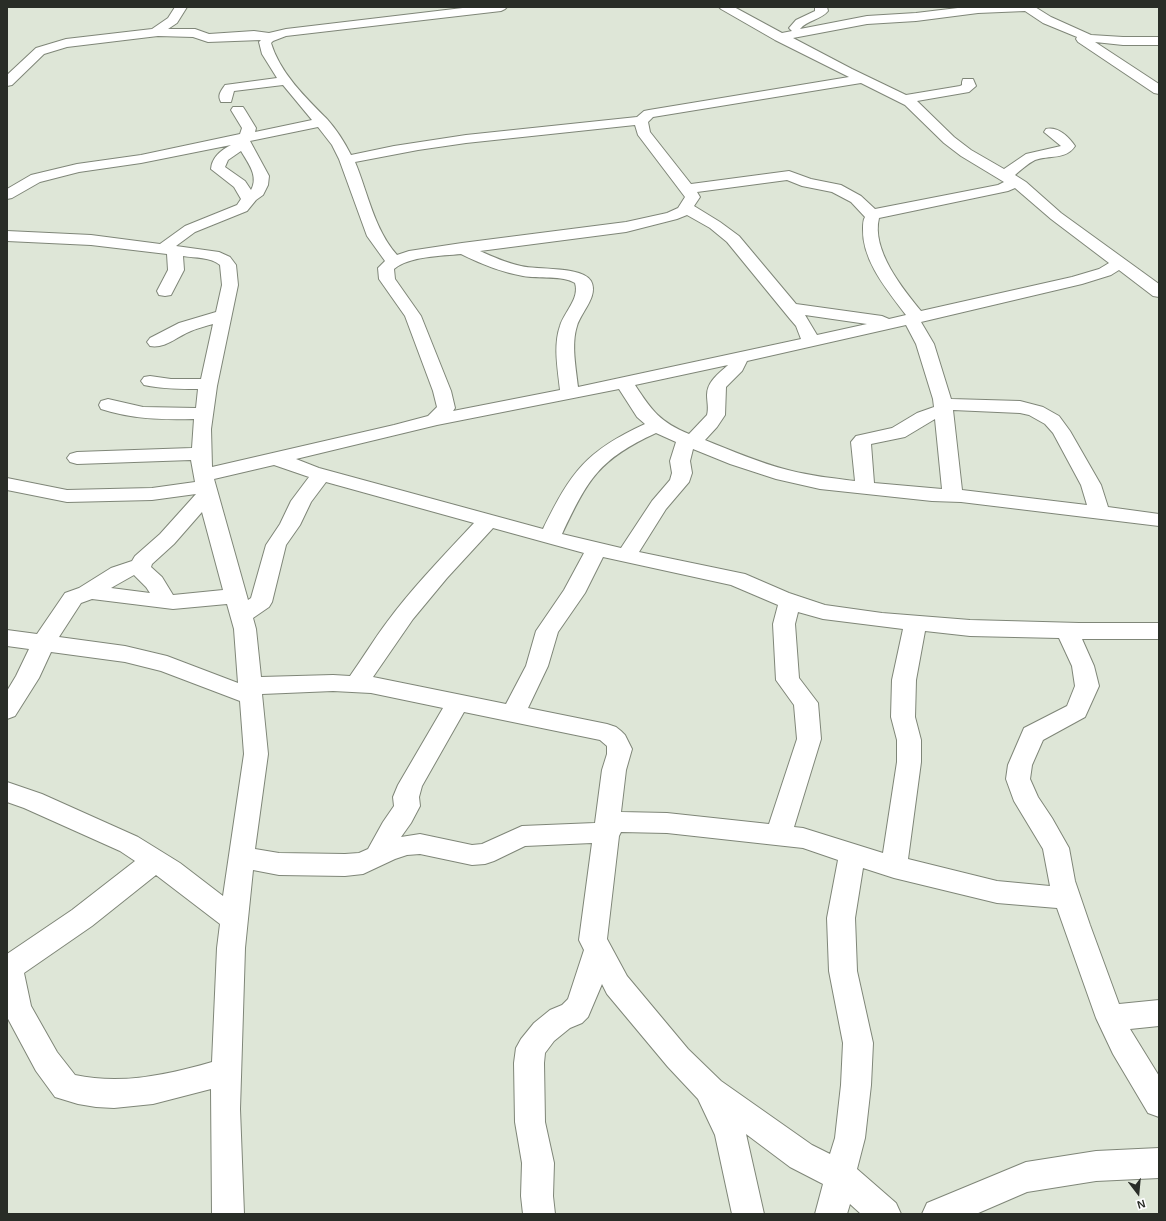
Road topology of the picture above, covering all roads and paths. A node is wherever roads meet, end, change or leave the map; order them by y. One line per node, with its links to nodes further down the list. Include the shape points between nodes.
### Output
1 (501, 7): 8 (street)
2 (725, 7): 14 (street)
3 (821, 7): 12 (street, via 822,11 796,26)
4 (1027, 7): 5 (street); 9 (street)
5 (971, 8): 12 (street, via 916,17 867,20)
6 (178, 11): 10 (street, via 173,20); 11 (street)
7 (372, 11): 8 (street, via 374,16)
8 (360, 19): 15 (street)
9 (1055, 23): 13 (street); 16 (street, via 1085,29)
10 (154, 32): 11 (street); 20 (street, via 54,46 40,52)
11 (189, 33): 15 (street, via 208,38 254,35)
12 (797, 33): 14 (street)
13 (1077, 34): 16 (street, via 1089,38); 22 (street)
14 (779, 36): 18 (street)
15 (268, 37): 19 (street, via 265,42 268,52)
16 (1114, 40): 17 (street)
17 (1157, 41)
18 (864, 79): 24 (street); 27 (street, via 680,108 649,114)
19 (286, 81): 23 (street, via 230,88 226,93); 26 (street)
20 (7, 82)
21 (968, 82): 24 (street, via 969,86 964,89)
22 (1159, 90)
23 (226, 99)
24 (906, 99): 31 (street, via 955,144)
25 (238, 110): 28 (street)
26 (311, 115): 28 (street); 30 (street, via 340,146)
27 (641, 121): 30 (street, via 468,138); 32 (street, via 643,132)
28 (247, 132): 33 (street, via 126,162 77,168 36,178); 34 (street, via 262,176 258,192); 34 (street, via 222,157 218,169 240,184)
29 (1051, 132): 31 (street, via 1064,140 1068,146 1066,149 1021,162)
30 (346, 160): 40 (street, via 358,186 371,226 384,252)
31 (1010, 179): 36 (street, via 1003,188); 41 (street)
32 (688, 189): 35 (street, via 693,197); 36 (street, via 789,175 801,181 836,188 856,199)
33 (7, 195)
34 (249, 200): 39 (street, via 242,208 190,229 177,237)
35 (686, 208): 38 (street, via 672,216 626,227); 46 (street, via 734,239)
36 (873, 216): 48 (street, via 871,236 879,260 897,293)
37 (7, 236): 39 (street, via 91,240)
38 (462, 248): 40 (street, via 409,256); 55 (street, via 513,271 573,275 583,281 585,291 567,327)
39 (169, 249): 44 (street, via 176,270); 47 (street, via 213,255 224,260 228,265 230,285)
40 (394, 261): 59 (street, via 386,268 387,279 413,316 442,391 446,408)
41 (1120, 263): 42 (street); 43 (street)
42 (1099, 274): 43 (street); 48 (street)
43 (1151, 282): 45 (street)
44 (165, 291)
45 (1159, 292)
46 (790, 308): 48 (street); 50 (street, via 804,326)
47 (224, 315): 49 (street, via 185,327); 54 (street)
48 (907, 320): 50 (street); 57 (street, via 925,344)
49 (156, 342)
50 (811, 342): 51 (street)
51 (739, 358): 53 (street); 61 (street, via 735,369 719,382 715,394 717,411 713,419 705,429)
52 (150, 381): 54 (street)
53 (624, 382): 55 (street); 60 (street, via 644,413)
54 (208, 384): 58 (street)
55 (569, 394): 59 (street)
56 (108, 405): 58 (street, via 130,412 149,414)
57 (942, 407): 67 (street, via 898,433 861,442); 68 (street); 69 (street, via 1020,407 1036,411 1052,420 1061,431 1091,485)
58 (204, 413): 65 (street, via 202,429)
59 (435, 420): 63 (street)
60 (657, 425): 61 (street); 72 (street, via 601,457 586,472)
61 (689, 440): 67 (street, via 783,475); 74 (street, via 681,456 682,473 679,482 669,491)
62 (78, 458): 65 (street)
63 (277, 458): 64 (street); 65 (street)
64 (321, 475): 70 (street); 79 (street, via 301,501 290,525 276,545 261,602)
65 (205, 477): 66 (street, via 152,494 67,496); 75 (street, via 190,512); 79 (street)
66 (7, 484)
67 (864, 488): 68 (street)
68 (953, 495): 69 (street)
69 (1099, 513): 71 (street)
70 (488, 520): 72 (street); 85 (street, via 449,561 394,628)
71 (1159, 520)
72 (550, 537): 73 (street)
73 (597, 549): 74 (street); 90 (street, via 574,593 547,631 537,666)
74 (627, 555): 78 (street, via 737,579)
75 (141, 565): 76 (street, via 119,573); 77 (street, via 144,574 154,582)
76 (87, 593): 77 (street); 84 (street, via 73,598)
77 (166, 601): 79 (street, via 204,600)
78 (790, 601): 80 (street, via 823,612); 93 (street, via 784,624 788,680 806,704 809,739)
79 (239, 606): 87 (street, via 246,629)
80 (915, 623): 81 (street, via 970,628); 98 (street, via 904,680 903,717 909,740 909,762)
81 (1067, 631): 82 (street); 99 (street, via 1083,666 1087,686 1077,711 1033,734 1020,765 1018,779 1027,801 1056,848)
82 (1159, 631)
83 (7, 638): 84 (street)
84 (44, 642): 86 (street, via 27,678); 87 (street, via 126,654 167,664)
85 (357, 684): 87 (street, via 333,683); 88 (street)
86 (13, 690): 89 (street)
87 (252, 692): 96 (street, via 256,754)
88 (458, 702): 90 (street); 95 (street, via 410,785 402,816)
89 (7, 710)
90 (513, 714): 92 (street, via 606,733 615,738 620,746 614,770)
91 (7, 792): 97 (street, via 129,844)
92 (608, 827): 93 (street, via 667,823); 95 (street, via 522,836 485,854 472,855 420,844 407,845); 101 (street, via 593,940)
93 (779, 835): 94 (street, via 803,838)
94 (852, 854): 98 (street); 109 (street, via 840,918 843,971 858,1043 850,1138)
95 (377, 856): 96 (street, via 345,865 279,864)
96 (241, 857): 100 (street)
97 (155, 861): 100 (street); 102 (street, via 82,918)
98 (894, 867): 99 (street, via 997,892)
99 (1067, 898): 104 (street)
100 (234, 919): 105 (street)
101 (598, 950): 106 (street, via 617,985 678,1058); 111 (street, via 578,1008 544,1032 531,1048 530,1114 538,1163)
102 (8, 970): 105 (street, via 15,1002 28,1030 66,1087 94,1094 132,1093)
103 (1159, 1014): 104 (street)
104 (1110, 1018): 107 (street, via 1123,1045)
105 (227, 1071): 110 (street)
106 (708, 1089): 109 (street, via 801,1156); 112 (street, via 730,1134)
107 (1159, 1103)
108 (1155, 1168): 115 (street, via 1096,1166 1026,1177)
109 (840, 1176): 113 (street); 114 (street)
110 (228, 1214)
111 (539, 1214)
112 (748, 1214)
113 (831, 1214)
114 (885, 1214)
115 (938, 1214)

